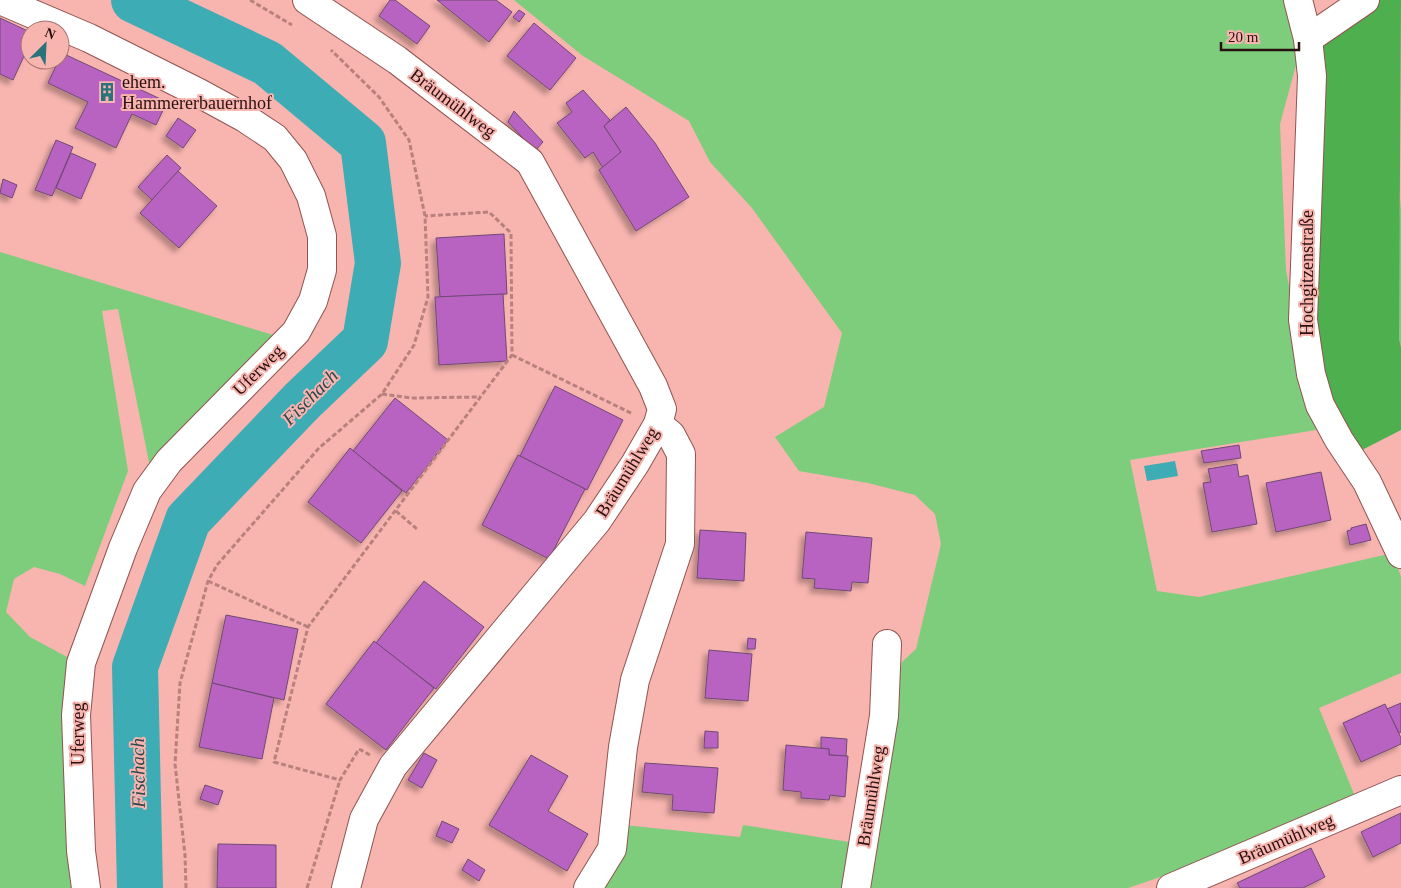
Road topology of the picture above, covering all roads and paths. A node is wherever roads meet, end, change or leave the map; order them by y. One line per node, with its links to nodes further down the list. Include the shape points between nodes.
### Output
1 (0, 0): 23 (street, Uferweg, via 89,38 199,93 274,138 293,160 311,196 322,236 322,270 313,301 296,332 169,460 147,491 81,663 76,715 81,850)
2 (250, 0): 6 (path)
3 (307, 0): 13 (street, Bräumühlweg, via 397,60 530,162 653,386 662,409)
4 (1298, 0): 7 (street, Hochgitzenstraße)
5 (1365, 0): 7 (street)
6 (292, 25)
7 (1308, 39): 16 (street, Hochgitzenstraße, via 1312,76 1303,320 1310,374 1320,405 1366,482)
8 (326, 46): 9 (path, via 379,97 409,140)
9 (425, 216): 10 (path, via 489,212 510,233); 11 (path, via 428,297 414,345)
10 (512, 355): 12 (path); 13 (path, via 626,412)
11 (382, 394): 12 (path, via 411,398); 17 (path, via 319,448 217,565)
12 (480, 397): 14 (path)
13 (658, 424): 20 (street, Bräumühlweg, via 597,521); 27 (street, via 671,435 681,454 680,544 635,680 623,747 612,850)
14 (396, 511): 15 (path); 18 (path)
15 (418, 530)
16 (1401, 554)
17 (208, 581): 18 (path); 24 (path, via 180,684 176,764)
18 (308, 627): 21 (path, via 274,762)
19 (887, 644): 28 (street, Bräumühlweg, via 884,716)
20 (393, 766): 21 (path, via 359,750); 26 (street, Bräumühlweg, via 364,819)
21 (340, 780): 25 (path)
22 (1401, 790): 29 (street, Bräumühlweg)
23 (86, 888)
24 (186, 888)
25 (307, 888)
26 (346, 888)
27 (588, 888)
28 (856, 888)
29 (1171, 888)

